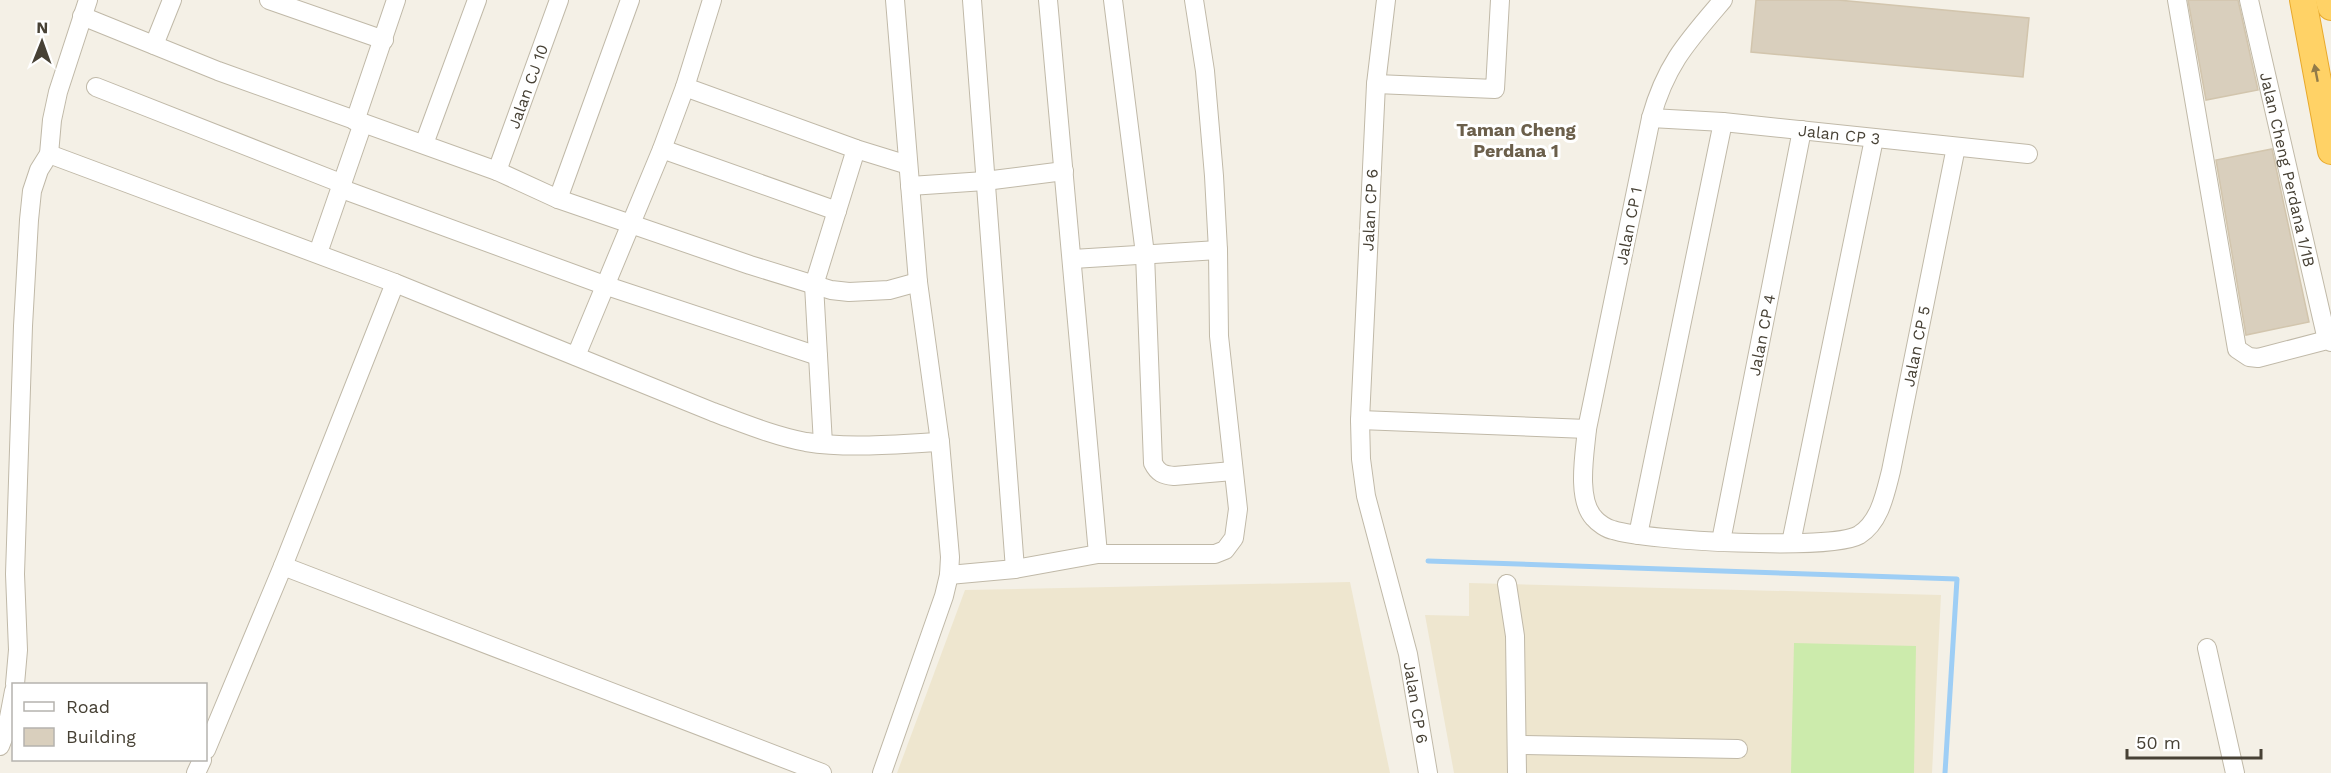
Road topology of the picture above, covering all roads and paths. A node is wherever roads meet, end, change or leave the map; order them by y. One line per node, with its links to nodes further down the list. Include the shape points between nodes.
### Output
1 (172, 0): 23 (street)
2 (269, 0): 22 (street)
3 (396, 0): 22 (street)
4 (477, 0): 32 (street)
5 (559, 0): 40 (street, Jalan CJ 10)
6 (630, 0): 45 (street)
7 (712, 0): 26 (street)
8 (895, 0): 39 (street)
9 (972, 0): 42 (street)
10 (1048, 0): 41 (street)
11 (1113, 0): 50 (street)
12 (1194, 0): 48 (street, via 1205,71)
13 (1386, 0): 24 (street, Jalan CP 6)
14 (1500, 0): 24 (street, via 1495,89)
15 (1723, 0): 27 (street, Jalan CP 1, via 1668,69)
16 (2177, 0): 56 (street, via 2237,349 2258,358)
17 (2249, 0): 56 (street, Jalan Cheng Perdana 1/1B)
18 (2303, 0): 36 (highway, one-way to 18)
19 (2329, 0): 20 (highway)
20 (2331, 7)
21 (85, 8): 23 (street); 37 (street, via 58,92)
22 (384, 40): 28 (street)
23 (154, 45): 28 (street)
24 (1376, 84): 59 (street, Jalan CP 6)
25 (96, 87): 44 (street)
26 (685, 87): 34 (street); 35 (street)
27 (1650, 118): 29 (street, Jalan CP 3); 60 (street, Jalan CP 1)
28 (359, 122): 32 (street); 44 (street)
29 (1723, 122): 30 (street, Jalan CP 3); 64 (street)
30 (1802, 130): 31 (street, Jalan CP 3); 66 (street, Jalan CP 4)
31 (1874, 139): 33 (street, Jalan CP 3); 67 (street)
32 (424, 144): 40 (street)
33 (1956, 147): 38 (street, Jalan CP 3); 65 (street, Jalan CP 5, via 1884,498 1874,521)
34 (856, 148): 39 (street); 46 (street)
35 (662, 149): 46 (street); 47 (street)
36 (2331, 151)
37 (49, 154): 49 (street); 74 (street, via 32,191 29,220 22,338)
38 (2028, 154)
39 (908, 165): 43 (street)
40 (496, 171): 45 (street)
41 (1064, 171): 42 (street); 51 (street)
42 (985, 181): 43 (street); 70 (street)
43 (909, 186): 52 (street)
44 (343, 187): 49 (street); 54 (street)
45 (558, 199): 47 (street)
46 (837, 210): 55 (street)
47 (630, 224): 54 (street); 55 (street)
48 (1218, 250): 50 (street); 63 (street, via 1219,336)
49 (318, 253): 53 (street)
50 (1145, 254): 51 (street); 63 (street, via 1153,463 1164,475)
51 (1073, 260): 68 (street)
52 (918, 282): 55 (street, via 889,290 849,292); 61 (street)
53 (396, 283): 57 (street); 69 (street)
54 (604, 285): 57 (street); 58 (street)
55 (814, 285): 58 (street)
56 (2329, 341)
57 (576, 356): 62 (street, via 744,424)
58 (818, 356): 62 (street)
59 (1360, 420): 60 (street); 82 (street, Jalan CP 6, via 1366,496 1408,654)
60 (1587, 429): 64 (street, Jalan CP 1, via 1582,472 1585,501 1593,518 1611,530)
61 (940, 442): 62 (street); 71 (street)
62 (823, 444)
63 (1233, 471): 68 (street, via 1237,525 1225,550 1215,554)
64 (1638, 535): 66 (street, Jalan CP 1)
65 (1858, 535): 67 (street, Jalan CP 1, via 1834,541)
66 (1721, 541): 67 (street, Jalan CP 1)
67 (1791, 543)
68 (1098, 554): 70 (street)
69 (283, 566): 78 (street); 80 (street)
70 (1015, 569): 71 (street)
71 (949, 575): 81 (street)
72 (1507, 584): 76 (street, via 1515,636)
73 (2207, 648): 84 (street)
74 (15, 683)
75 (12, 702): 77 (street)
76 (1519, 745): 79 (street); 83 (street)
77 (0, 746)
78 (207, 748)
79 (1738, 749)
80 (822, 773)
81 (882, 773)
82 (1428, 773)
83 (1517, 773)
84 (2235, 773)

